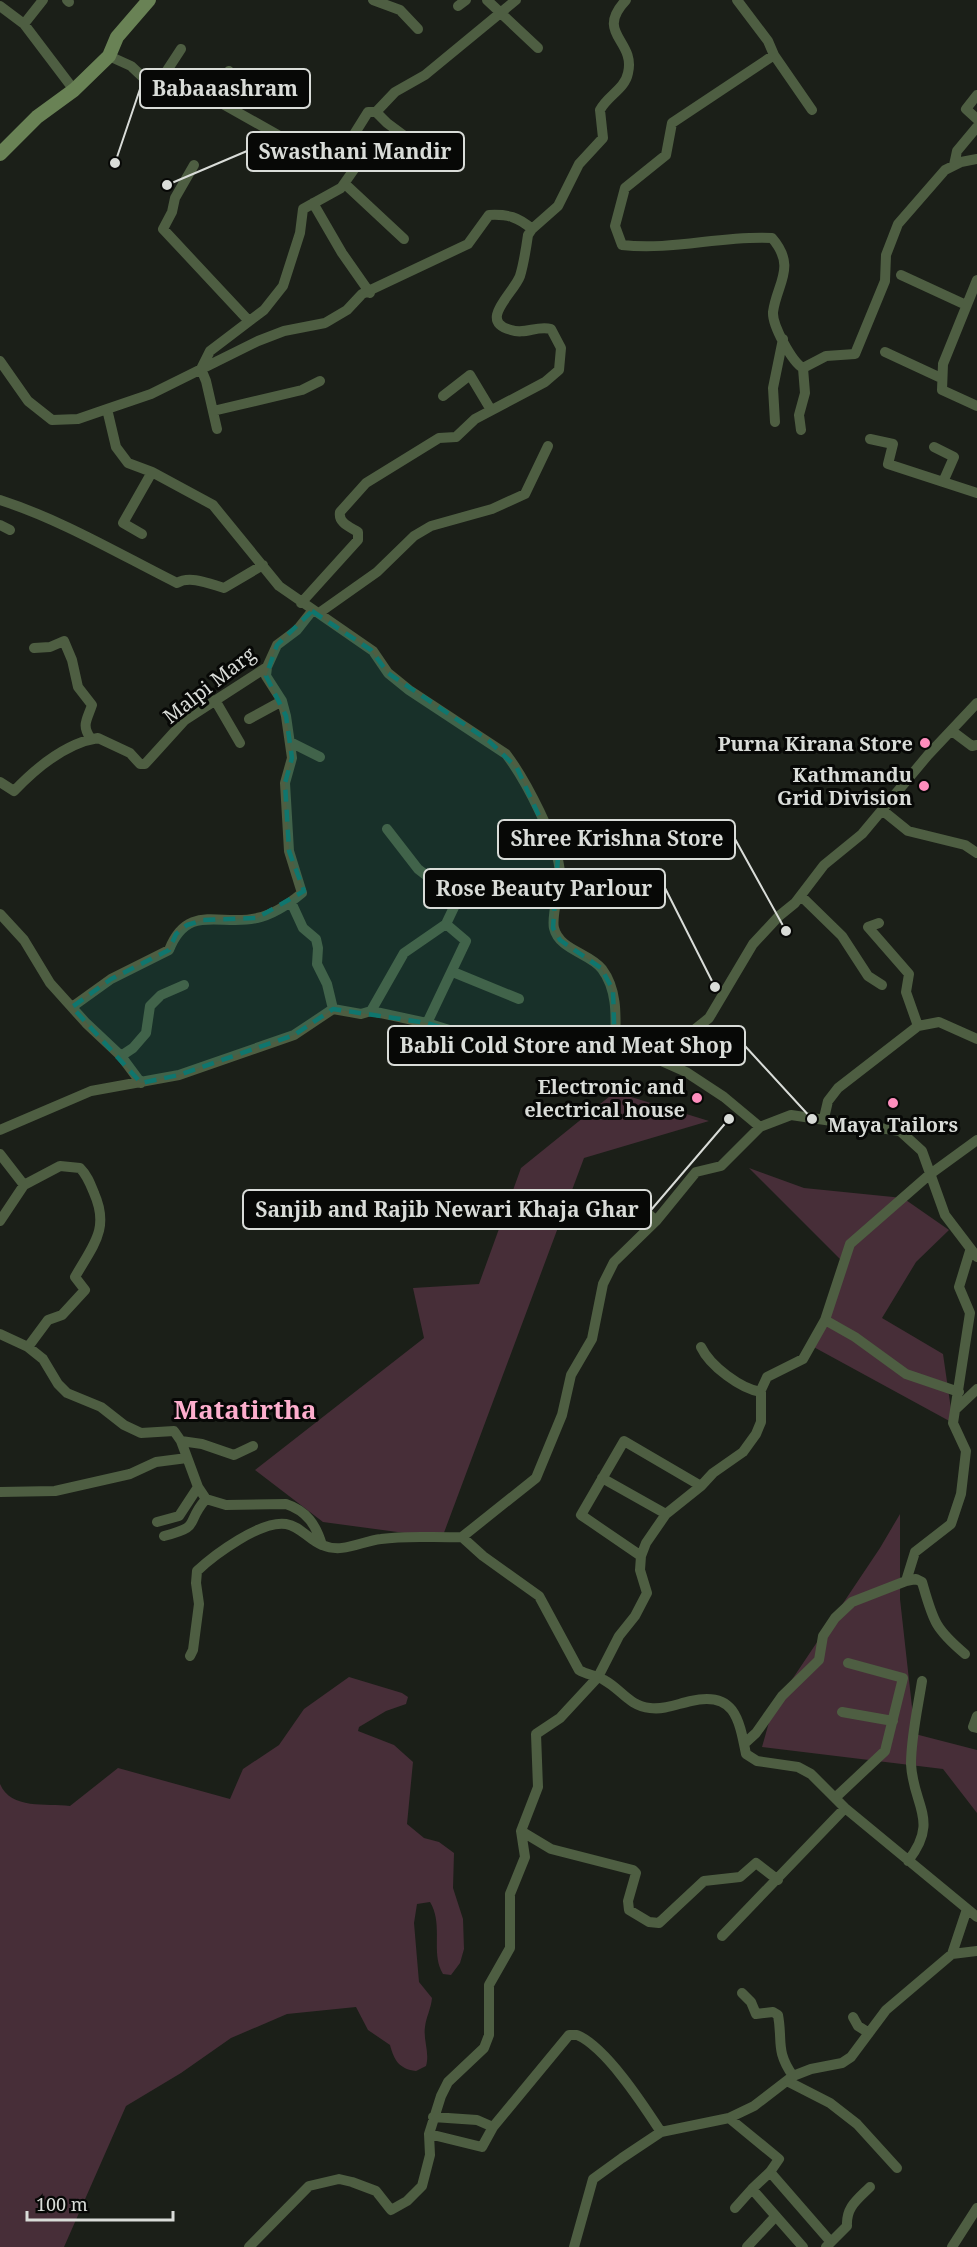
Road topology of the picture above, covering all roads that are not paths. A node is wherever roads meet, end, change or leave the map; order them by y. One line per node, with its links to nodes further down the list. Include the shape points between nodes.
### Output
1 (43, 0): 10 (street)
2 (149, 0): 15 (street, via 117,37)
3 (374, 0): 11 (street, via 400,10)
4 (487, 0): 9 (street)
5 (516, 0): 9 (street)
6 (626, 0): 33 (street, via 615,13 613,24 629,70 622,86 600,110 603,138 579,164 558,206)
7 (737, 0): 14 (street)
8 (1, 9): 10 (street)
9 (499, 14): 12 (street); 22 (street, via 424,75 395,92)
10 (24, 24): 18 (street)
11 (418, 29)
12 (538, 48)
13 (181, 49): 17 (street)
14 (774, 55): 21 (street); 40 (street, via 672,123 666,155 625,188 615,226 622,245 646,248 747,236 772,238 780,247 785,278 773,314)
15 (109, 56): 17 (street, via 131,66 148,82); 18 (street)
16 (230, 71): 19 (street)
17 (166, 72): 19 (street)
18 (74, 90): 26 (street, via 37,117)
19 (209, 95): 27 (street)
20 (977, 95): 23 (street, via 966,109)
21 (812, 110)
22 (376, 112): 25 (street); 31 (street, via 368,112 355,130 352,143 356,165)
23 (977, 120)
24 (977, 127): 30 (street, via 957,151)
25 (418, 146)
26 (0, 154)
27 (317, 157)
28 (977, 159): 30 (street)
29 (194, 165): 39 (street, via 163,230)
30 (954, 165): 43 (street, via 945,170 898,224 886,255 885,280 855,354 826,357)
31 (345, 184): 32 (street); 34 (street)
32 (313, 203): 37 (street); 39 (street, via 302,213 286,281 264,310)
33 (532, 230): 37 (street, via 519,218 489,215 468,244); 50 (street, via 519,279 497,308 496,319 501,327 520,333 539,328 551,330 561,348 559,370 545,382)
34 (404, 240)
35 (902, 275): 38 (street)
36 (977, 280): 38 (street)
37 (370, 293): 44 (street, via 362,294 347,310 325,323 258,341)
38 (966, 305): 45 (street)
39 (248, 320): 44 (street, via 210,351)
40 (783, 339): 43 (street, via 796,364); 52 (street, via 773,388)
41 (885, 352): 45 (street)
42 (0, 361): 49 (street, via 28,401 52,420 78,418)
43 (803, 368): 54 (street)
44 (201, 369): 49 (street, via 151,394); 51 (street)
45 (941, 378): 48 (street, via 942,390)
46 (320, 381): 51 (street, via 302,390)
47 (443, 396): 50 (street, via 470,375)
48 (977, 406)
49 (107, 408): 58 (street, via 121,457)
50 (491, 410): 64 (street, via 475,418 456,437 439,438 366,483 339,517 358,532 358,540)
51 (213, 411): 53 (street)
52 (775, 422)
53 (217, 429)
54 (801, 430)
55 (870, 439): 59 (street, via 893,444 888,464)
56 (548, 446): 65 (street, Malpi Marg, via 525,494 492,509 431,526 414,536 377,572)
57 (934, 447): 59 (street, via 954,457)
58 (152, 472): 62 (street, via 123,523); 63 (street, via 213,505)
59 (943, 482): 60 (street)
60 (977, 494)
61 (0, 500): 63 (street, via 107,546 177,583 193,580 224,588)
62 (142, 534)
63 (263, 565): 64 (street, via 279,586)
64 (301, 603): 65 (street)
65 (315, 612): 67 (street, Malpi Marg, via 277,645); 97 (street, via 373,651 389,674 489,741 518,768 558,857 560,886 553,928 560,940 601,968 613,990)
66 (34, 648): 73 (street, via 64,641 78,687 92,705 85,720 85,730)
67 (267, 667): 68 (street, Malpi Marg); 69 (street, via 266,676)
68 (215, 700): 73 (street, Malpi Marg, via 185,720 142,765 111,743); 75 (street)
69 (282, 701): 71 (street); 74 (street)
70 (977, 703): 72 (street)
71 (249, 719)
72 (952, 731): 76 (street, via 972,746); 79 (street)
73 (91, 739): 78 (street, via 58,754 14,790)
74 (290, 742): 77 (street); 83 (street, via 292,758 285,783 289,851 302,887 302,893)
75 (240, 743)
76 (977, 745)
77 (320, 757)
78 (0, 782)
79 (882, 810): 81 (street, via 908,831 965,845); 82 (street, via 862,834 824,865)
80 (387, 829): 86 (street, via 418,869 456,903)
81 (977, 853)
82 (801, 896): 89 (street, via 842,936 868,976); 99 (street, via 753,944 709,1018)
83 (291, 903): 91 (street, via 257,918 203,920 187,925 176,933 169,950 111,979); 92 (street, via 303,928 316,939 317,964)
84 (0, 914): 91 (street, via 24,940 51,983)
85 (879, 922): 95 (street, via 868,927 909,974 906,992)
86 (446, 924): 87 (street, via 466,941); 93 (street, via 404,953)
87 (453, 972): 90 (street); 94 (street)
88 (184, 985): 98 (street, via 161,995 150,1006 146,1033)
89 (882, 985)
90 (519, 999)
91 (72, 1007): 98 (street)
92 (333, 1009): 93 (street, via 361,1014); 100 (street, via 294,1035 179,1075)
93 (371, 1011): 94 (street)
94 (427, 1023): 97 (street, via 497,1045 533,1050 565,1046)
95 (918, 1026): 96 (street, via 939,1022); 101 (street, via 838,1088 828,1101)
96 (977, 1039)
97 (615, 1053): 99 (street, via 639,1051)
98 (121, 1056): 100 (street)
99 (659, 1058): 102 (street, via 714,1090)
100 (141, 1083): 103 (street, via 91,1091)
101 (824, 1118): 102 (street, via 790,1115); 106 (street, via 900,1131 922,1151)
102 (760, 1127): 110 (street, via 721,1166 696,1172)
103 (0, 1130)
104 (977, 1140): 106 (street)
105 (0, 1154): 107 (street)
106 (929, 1175): 111 (street, via 945,1215); 112 (street, via 850,1244)
107 (24, 1185): 109 (street); 114 (street, via 60,1166 80,1168 87,1175 102,1212 95,1241 75,1277 85,1290 62,1315 48,1320)
108 (631, 1197): 110 (street)
109 (0, 1221)
110 (656, 1221): 131 (street, via 614,1262 603,1284 592,1339 571,1375 562,1415 536,1478)
111 (974, 1254): 118 (street, via 959,1287 970,1313)
112 (825, 1320): 117 (street, via 803,1359 767,1377); 118 (street, via 855,1336 906,1374)
113 (0, 1334): 114 (street)
114 (28, 1347): 120 (street, via 43,1359 67,1393 100,1407 134,1430 148,1434 174,1431)
115 (701, 1347): 117 (street, via 718,1369 749,1390)
116 (977, 1389): 119 (street)
117 (761, 1392): 124 (street, via 761,1422 756,1434 743,1452 712,1473)
118 (959, 1392): 119 (street)
119 (956, 1409): 134 (street, via 953,1423 966,1451 961,1494 951,1524 915,1552)
120 (181, 1441): 121 (street, via 234,1455); 122 (street)
121 (253, 1446)
122 (188, 1458): 125 (street); 126 (street, via 156,1462 130,1474 55,1491)
123 (602, 1478): 124 (street, via 624,1441); 128 (street); 133 (street, via 581,1515)
124 (701, 1486): 128 (street)
125 (198, 1487): 127 (street); 129 (street, via 179,1516)
126 (0, 1492)
127 (206, 1499): 130 (street, via 197,1509 192,1526); 132 (street, via 226,1505 295,1507 316,1527)
128 (666, 1514): 133 (street)
129 (157, 1522)
130 (164, 1536)
131 (462, 1537): 132 (street, via 380,1539 331,1549); 138 (street, via 540,1596 579,1670)
132 (322, 1545): 136 (street, via 295,1527 276,1524 235,1542 208,1561 197,1571 199,1604)
133 (641, 1556): 138 (street, via 640,1570 647,1593)
134 (906, 1581): 135 (street, via 922,1582 930,1614 941,1633); 144 (street, via 852,1602 835,1618 823,1636 819,1660 782,1696)
135 (965, 1654)
136 (190, 1656)
137 (848, 1663): 139 (street)
138 (598, 1677): 144 (street, via 635,1705 649,1708 719,1699 729,1705 738,1719); 147 (street, via 560,1718 536,1734 538,1787)
139 (903, 1678): 142 (street); 148 (street, via 924,1679 911,1765 925,1827)
140 (842, 1712): 142 (street)
141 (977, 1716): 143 (street, via 973,1727)
142 (893, 1721): 145 (street, via 885,1750)
143 (977, 1728)
144 (744, 1744): 145 (street, via 747,1754 757,1761 798,1767)
145 (836, 1797): 146 (street)
146 (845, 1808): 148 (street); 149 (street)
147 (521, 1830): 149 (street, via 551,1849 633,1870 636,1873 629,1910 649,1922 659,1923 705,1881 740,1877 756,1863); 158 (street, via 525,1857 510,1894 510,1948 489,1985 489,2035 476,2058 448,2082)
148 (908, 1861): 150 (street)
149 (778, 1880): 151 (street)
150 (973, 1912): 153 (street)
151 (722, 1936)
152 (977, 1951): 153 (street)
153 (952, 1954): 156 (street, via 886,2010)
154 (742, 1993): 157 (street, via 756,2014 778,2014 778,2043)
155 (853, 2017): 156 (street)
156 (869, 2033): 157 (street, via 842,2063 811,2069)
157 (790, 2079): 159 (street, via 754,2106); 163 (street, via 857,2124)
158 (433, 2116): 160 (street, via 477,2120); 162 (street)
159 (729, 2118): 161 (street); 164 (street, via 779,2158)
160 (493, 2127): 161 (street, via 569,2035 577,2035 630,2085); 162 (street, via 482,2147)
161 (662, 2132): 172 (street, via 593,2179)
162 (429, 2134): 171 (street, via 430,2155 422,2186 407,2201 391,2210 376,2191 339,2179 309,2186)
163 (897, 2168)
164 (770, 2172): 166 (street); 170 (street)
165 (870, 2187): 170 (street, via 846,2212 847,2226)
166 (752, 2189): 167 (street); 169 (street)
167 (735, 2208)
168 (977, 2209): 175 (street)
169 (775, 2217): 173 (street); 174 (street)
170 (828, 2244)
171 (249, 2247)
172 (574, 2247)
173 (747, 2247)
174 (803, 2247)
175 (952, 2247)

